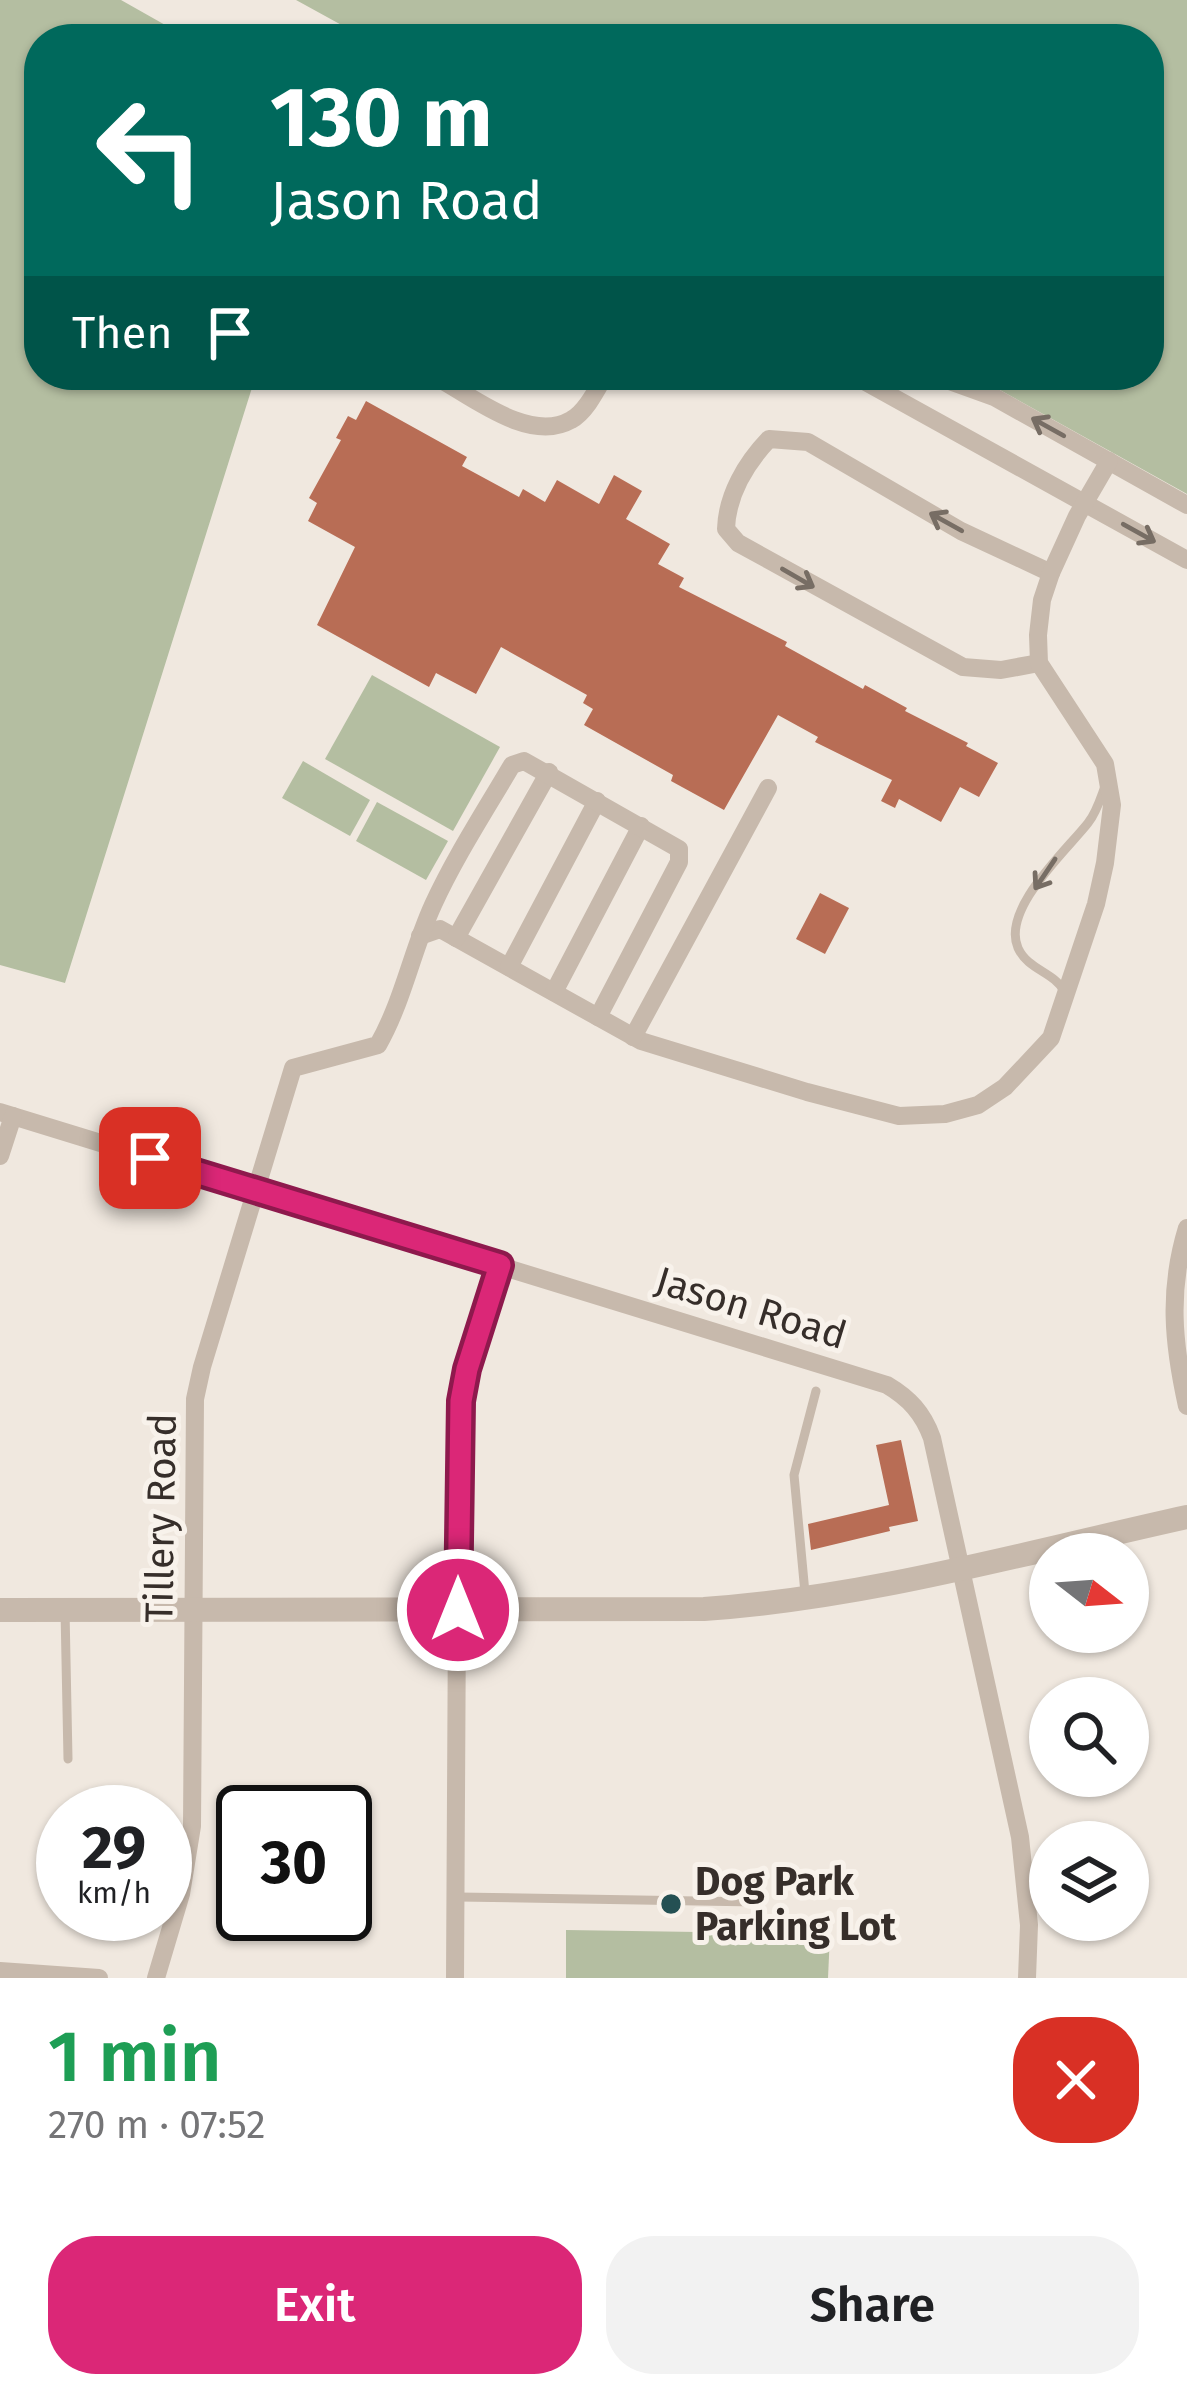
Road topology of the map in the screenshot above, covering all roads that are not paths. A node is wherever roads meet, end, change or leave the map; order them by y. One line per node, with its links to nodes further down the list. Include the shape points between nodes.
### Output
1 (461, 390): 2 (street, via 548,428 575,419)
2 (595, 390)
3 (880, 390): 6 (street)
4 (973, 390): 5 (street, one-way to 4)
5 (1109, 461): 6 (street); 7 (street)
6 (1085, 502): 8 (street, one-way to 8); 9 (street)
7 (1187, 506)
8 (1187, 560)
9 (1051, 573): 10 (street); 10 (street, one-way to 10, via 808,442 769,439 726,506 726,529 738,543 963,667)
10 (1039, 663): 12 (street)
11 (549, 772): 14 (street); 16 (street, via 524,760 512,765); 17 (street)
12 (1107, 778): 20 (street, via 1106,863); 20 (lane, one-way to 20, via 1090,821 1044,873 1015,928 1024,958 1057,980)
13 (768, 788): 22 (street)
14 (598, 800): 15 (street); 18 (street)
15 (641, 826): 19 (street); 21 (street, via 679,849 679,862)
16 (420, 936): 17 (street, via 440,929); 25 (street, Tillery Road, via 378,1045 293,1068)
17 (456, 938): 18 (street)
18 (509, 968): 19 (street)
19 (554, 992): 21 (street)
20 (1066, 1001): 22 (street, via 1033,1061 978,1105 945,1114 899,1116)
21 (598, 1017): 22 (street)
22 (633, 1036)
23 (6, 1113): 24 (street); 25 (street, Jason Road)
24 (0, 1156)
25 (255, 1190): 27 (street, Jason Road); 35 (street, Tillery Road, via 195,1400)
26 (1187, 1228): 29 (street, via 1172,1323)
27 (500, 1265): 31 (street, Jason Road, via 903,1395 932,1438); 36 (street, via 461,1401)
28 (816, 1391): 32 (lane, via 794,1475)
29 (1187, 1406)
30 (1187, 1517): 31 (street)
31 (961, 1567): 32 (street); 44 (street, Jason Road, via 1020,1837)
32 (805, 1599): 36 (street, via 704,1609)
33 (0, 1610): 34 (street)
34 (65, 1610): 35 (street); 37 (lane)
35 (192, 1610): 36 (street); 42 (street, Tillery Road, via 192,1826)
36 (458, 1610): 38 (street)
37 (68, 1759)
38 (458, 1898): 39 (lane); 43 (street)
39 (756, 1902)
40 (0, 1971): 41 (street)
41 (99, 1978)
42 (156, 1978)
43 (455, 1978)
44 (1028, 1978)

